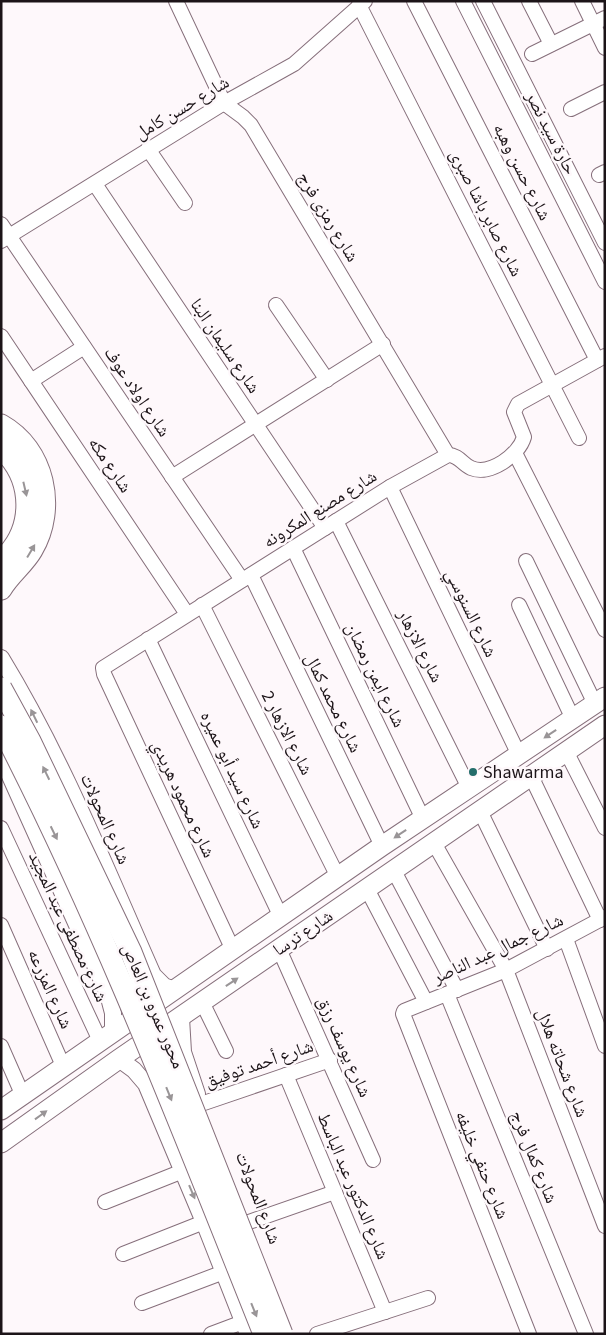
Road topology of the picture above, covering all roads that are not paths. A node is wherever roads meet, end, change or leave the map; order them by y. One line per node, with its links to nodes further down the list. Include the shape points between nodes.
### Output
1 (176, 1): 13 (street, شارع رمزى فرج)
2 (414, 1): 26 (street, شارع حسن وهبه)
3 (463, 1): 21 (street, حارة سيد نصر)
4 (483, 1): 20 (street)
5 (529, 1): 9 (street)
6 (582, 1): 8 (street)
7 (362, 3): 13 (street, شارع حسن كامل, via 294,64); 29 (street, شارع صابر باشا صبرى)
8 (599, 21): 9 (street); 10 (street)
9 (551, 44): 11 (street)
10 (605, 48)
11 (532, 54)
12 (605, 92): 14 (street)
13 (224, 103): 15 (street, شارع حسن كامل); 24 (street, شارع رمزى فرج, via 243,116 250,126)
14 (571, 109)
15 (148, 149): 16 (street, شارع حسن كامل); 17 (street)
16 (95, 184): 19 (street, شارع حسن كامل); 31 (street, شارع سليمان البنا)
17 (185, 203)
18 (1, 224): 19 (street, شارع اولاد عوف)
19 (5, 239): 25 (street, شارع اولاد عوف)
20 (605, 243)
21 (605, 282)
22 (276, 305): 27 (street)
23 (1, 336): 28 (street, شارع مكه)
24 (382, 344): 27 (street); 35 (street, شارع رمزى فرج)
25 (84, 347): 28 (street); 36 (street, شارع اولاد عوف)
26 (601, 358): 29 (street)
27 (327, 380): 31 (street)
28 (31, 381): 46 (street, شارع مكه)
29 (552, 385): 32 (street, شارع صابر باشا صبرى); 34 (street, via 515,407 524,437)
30 (1, 425): 43 (main road, one-way to 30, via 32,550 39,536 45,507 37,464 20,440)
31 (256, 426): 36 (street); 38 (street, شارع سليمان البنا)
32 (579, 438)
33 (1, 448): 40 (main road, one-way to 40, via 22,478 28,507 20,538)
34 (515, 453): 35 (street, via 483,470 469,467 454,455); 47 (street)
35 (448, 455): 37 (street, شارع مصنع المكرونه)
36 (172, 477): 42 (street, شارع اولاد عوف)
37 (390, 487): 38 (street, شارع مصنع المكرونه); 57 (street, شارع السنوسي)
38 (330, 525): 39 (street, شارع مصنع المكرونه); 60 (street, شارع الازهار)
39 (293, 548): 42 (street, شارع مصنع المكرونه); 62 (street, شارع ايمن رمضان)
40 (1, 561)
41 (526, 561): 52 (street)
42 (246, 578): 44 (street, شارع مصنع المكرونه); 66 (street, شارع محمد كمال)
43 (1, 589)
44 (202, 605): 46 (street, شارع مصنع المكرونه); 68 (street, شارع الازهار 2)
45 (519, 605): 53 (street)
46 (187, 614): 48 (street, شارع مصنع المكرونه)
47 (605, 630)
48 (148, 639): 50 (street, شارع مصنع المكرونه); 70 (street, شارع سيد أبو عميره)
49 (1, 658): 77 (street, شارع المحولات, one-way to 49, via 60,768)
50 (106, 665): 75 (street, شارع محمود هريدي, via 104,674)
51 (1, 688): 115 (main road, محور عمرو بن العاص, one-way to 51, bridge, via 131,952 35,750)
52 (600, 701): 53 (main road, شارع ترسا)
53 (573, 719): 57 (main road, شارع ترسا, one-way to 57)
54 (605, 725): 56 (main road, شارع ترسا)
55 (1, 726): 114 (main road, محور عمرو بن العاص, one-way to 114, bridge, via 113,960)
56 (566, 751): 59 (main road, شارع ترسا); 64 (street)
57 (519, 755): 60 (main road, شارع ترسا)
58 (1, 756): 81 (street)
59 (531, 776): 61 (main road, شارع ترسا); 71 (street)
60 (469, 788): 62 (main road, شارع ترسا)
61 (480, 811): 65 (main road, شارع ترسا); 76 (street)
62 (423, 819): 66 (main road, شارع ترسا, one-way to 66)
63 (1, 828): 86 (street, شارع مصطفى عبد المجيد)
64 (605, 828)
65 (434, 843): 67 (main road, شارع ترسا); 78 (street, شارع شحاته هلال)
66 (382, 846): 68 (main road, شارع ترسا)
67 (394, 871): 69 (main road, شارع ترسا); 80 (street, شارع كمال فرج)
68 (338, 877): 70 (main road, شارع ترسا)
69 (367, 889): 74 (main road, شارع ترسا); 83 (street)
70 (281, 917): 75 (main road, شارع ترسا)
71 (602, 918): 73 (street, شارع جمال عبد الناصر)
72 (1, 925): 93 (street, شارع المزرعه)
73 (566, 939): 76 (street, شارع جمال عبد الناصر); 88 (street)
74 (279, 949): 82 (main road, شارع ترسا, one-way to 74); 91 (street, شارع يوسف رزق)
75 (233, 950): 79 (main road, شارع ترسا)
76 (548, 950): 78 (street, شارع جمال عبد الناصر)
77 (151, 970): 79 (street, شارع المحولات, via 160,983); 81 (street, via 143,984 131,992)
78 (506, 970): 80 (street, شارع جمال عبد الناصر); 106 (street, شارع شحاته هلال)
79 (174, 990): 86 (main road, شارع ترسا)
80 (452, 992): 83 (street, شارع جمال عبد الناصر); 119 (street, شارع كمال فرج)
81 (108, 994): 86 (street, via 113,1013)
82 (202, 1002): 85 (main road, شارع ترسا); 89 (street)
83 (426, 1002): 84 (street, شارع جمال عبد الناصر)
84 (404, 1011): 118 (street, شارع حنفي خليفه, via 403,1018)
85 (181, 1018): 90 (main road, شارع ترسا); 92 (street, شارع المحولات, via 181,1041)
86 (107, 1038): 93 (main road, شارع ترسا)
87 (1, 1046): 96 (street)
88 (605, 1046)
89 (226, 1051)
90 (119, 1059): 95 (street); 99 (main road, شارع ترسا, one-way to 90)
91 (330, 1060): 94 (street, شارع أحمد توفيق); 100 (street, شارع يوسف رزق)
92 (187, 1063): 95 (street, via 169,1060 158,1064 149,1073); 97 (street, شارع المحولات)
93 (64, 1068): 96 (main road, شارع ترسا)
94 (286, 1075): 97 (street, شارع أحمد توفيق); 102 (street, شارع الدكتور عبد الباسط)
95 (146, 1084): 101 (street)
96 (23, 1096): 98 (main road, شارع ترسا)
97 (201, 1104): 105 (street, شارع المحولات)
98 (1, 1110)
99 (1, 1143)
100 (373, 1160)
101 (183, 1171): 103 (street); 104 (street, one-way to 104)
102 (335, 1192): 105 (street); 111 (street, شارع الدكتور عبد الباسط)
103 (105, 1202)
104 (204, 1222): 107 (street); 108 (street)
105 (246, 1222): 116 (street, شارع المحولات)
106 (605, 1226)
107 (123, 1254)
108 (224, 1272): 110 (street); 112 (street)
109 (428, 1298): 111 (street)
110 (142, 1304)
111 (385, 1312): 117 (street)
112 (245, 1328): 113 (street)
113 (211, 1334)
114 (264, 1334)
115 (282, 1334)
116 (290, 1334)
117 (317, 1334)
118 (529, 1334)
119 (586, 1334)

